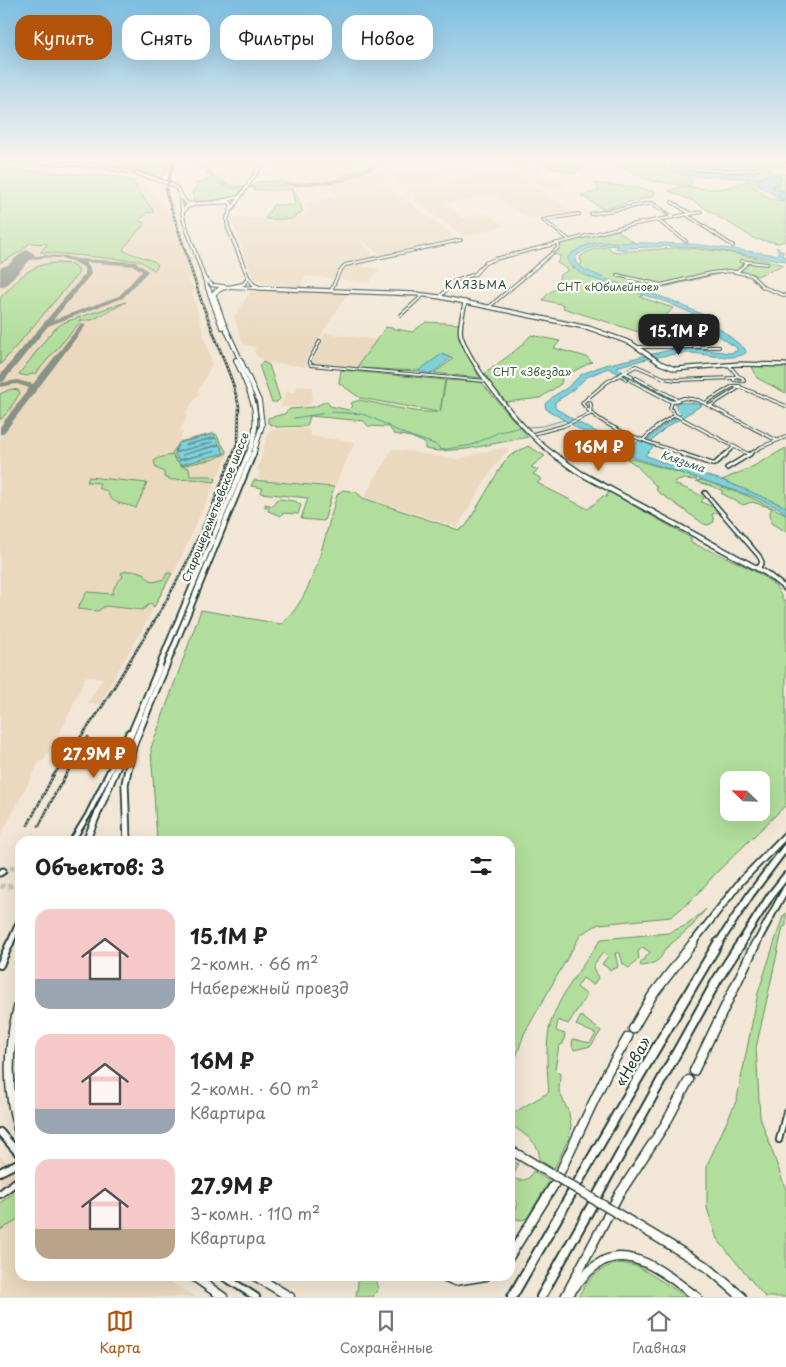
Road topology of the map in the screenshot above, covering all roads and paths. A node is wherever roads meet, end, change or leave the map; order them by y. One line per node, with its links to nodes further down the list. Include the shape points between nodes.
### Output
1 (657, 220): 9 (street)
2 (184, 221): 17 (main road, Старошереметьевское шоссе)
3 (227, 221): 18 (main road)
4 (544, 221): 8 (street)
5 (655, 221): 8 (street)
6 (694, 221): 11 (street)
7 (461, 240): 21 (street, via 348,263 341,269)
8 (569, 240): 10 (street)
9 (686, 240)
10 (556, 243): 24 (street, via 488,262 475,274 453,282); 26 (street, via 557,249)
11 (733, 246)
12 (741, 261): 13 (street)
13 (748, 262): 14 (street); 15 (street)
14 (767, 264)
15 (736, 272): 16 (street, via 711,273 661,285); 23 (street, via 754,277 763,287)
16 (618, 275)
17 (203, 277): 19 (main road, via 212,284); 56 (main road, Старошереметьевское шоссе, via 253,400 256,432)
18 (248, 277): 19 (main road, via 246,283); 20 (main road, via 255,286)
19 (231, 287): 20 (main road); 60 (main road, Старошереметьевское шоссе, via 214,292 216,302 259,401 261,431 133,746 124,792)
20 (265, 289): 21 (main road)
21 (331, 291): 22 (main road)
22 (423, 295): 24 (main road); 27 (street)
23 (786, 296)
24 (440, 297): 25 (main road)
25 (466, 302): 26 (main road); 37 (main road, via 461,337)
26 (489, 307): 29 (main road, via 572,324)
27 (401, 315)
28 (320, 341): 37 (street, via 309,361 311,365)
29 (639, 347): 30 (street); 31 (main road, via 668,367 681,369)
30 (719, 347)
31 (730, 364): 32 (main road); 35 (street)
32 (786, 365)
33 (624, 372): 34 (street); 36 (street, via 635,366 672,380); 40 (street)
34 (620, 375): 39 (street); 40 (street)
35 (739, 377): 36 (street); 38 (street, via 744,380)
36 (734, 378): 38 (street)
37 (486, 381): 46 (main road, via 509,411)
38 (740, 385): 41 (street); 42 (street); 43 (street)
39 (588, 397): 44 (street); 44 (street, via 582,403)
40 (674, 401): 41 (street, via 688,398); 45 (street, via 670,408)
41 (704, 403): 42 (street)
42 (710, 406): 49 (street)
43 (786, 406)
44 (590, 414): 46 (street, via 564,426); 48 (street)
45 (676, 416): 48 (street, via 659,425); 50 (street)
46 (533, 434): 54 (main road, via 573,469)
47 (786, 437): 49 (street)
48 (645, 440): 50 (street, via 714,464)
49 (776, 440): 51 (street)
50 (734, 447): 51 (street)
51 (748, 454): 52 (street)
52 (727, 468)
53 (705, 493): 54 (street, via 758,556 762,562)
54 (758, 569): 55 (main road)
55 (786, 589)
56 (132, 727): 58 (street); 59 (main road, Старошереметьевское шоссе)
57 (786, 835): 81 (main road, via 742,881 652,996 606,1073 554,1185)
58 (75, 836)
59 (88, 836)
60 (127, 836)
61 (786, 847): 88 (highway, «Нева», via 754,886 712,952)
62 (786, 876): 89 (highway, via 717,980)
63 (786, 888): 69 (main road)
64 (15, 931): 65 (main road)
65 (0, 965)
66 (15, 1016): 68 (main road)
67 (15, 1032): 68 (main road)
68 (10, 1043): 71 (main road)
69 (694, 1072)
70 (689, 1080): 90 (main road, via 666,1123 618,1196)
71 (15, 1111)
72 (786, 1112): 74 (street)
73 (0, 1132): 75 (main road)
74 (779, 1140)
75 (15, 1149)
76 (515, 1153): 92 (main road, bridge, via 697,1260 722,1277)
77 (15, 1164): 78 (main road)
78 (0, 1172)
79 (15, 1183): 80 (main road)
80 (0, 1194)
81 (515, 1248)
82 (200, 1281): 86 (main road)
83 (231, 1281): 85 (main road)
84 (263, 1281): 87 (main road)
85 (254, 1296)
86 (224, 1297)
87 (290, 1297)
88 (512, 1297)
89 (541, 1297)
90 (566, 1297): 91 (main road, via 591,1269 611,1258 625,1256 654,1268)
91 (697, 1297)
92 (742, 1297)

